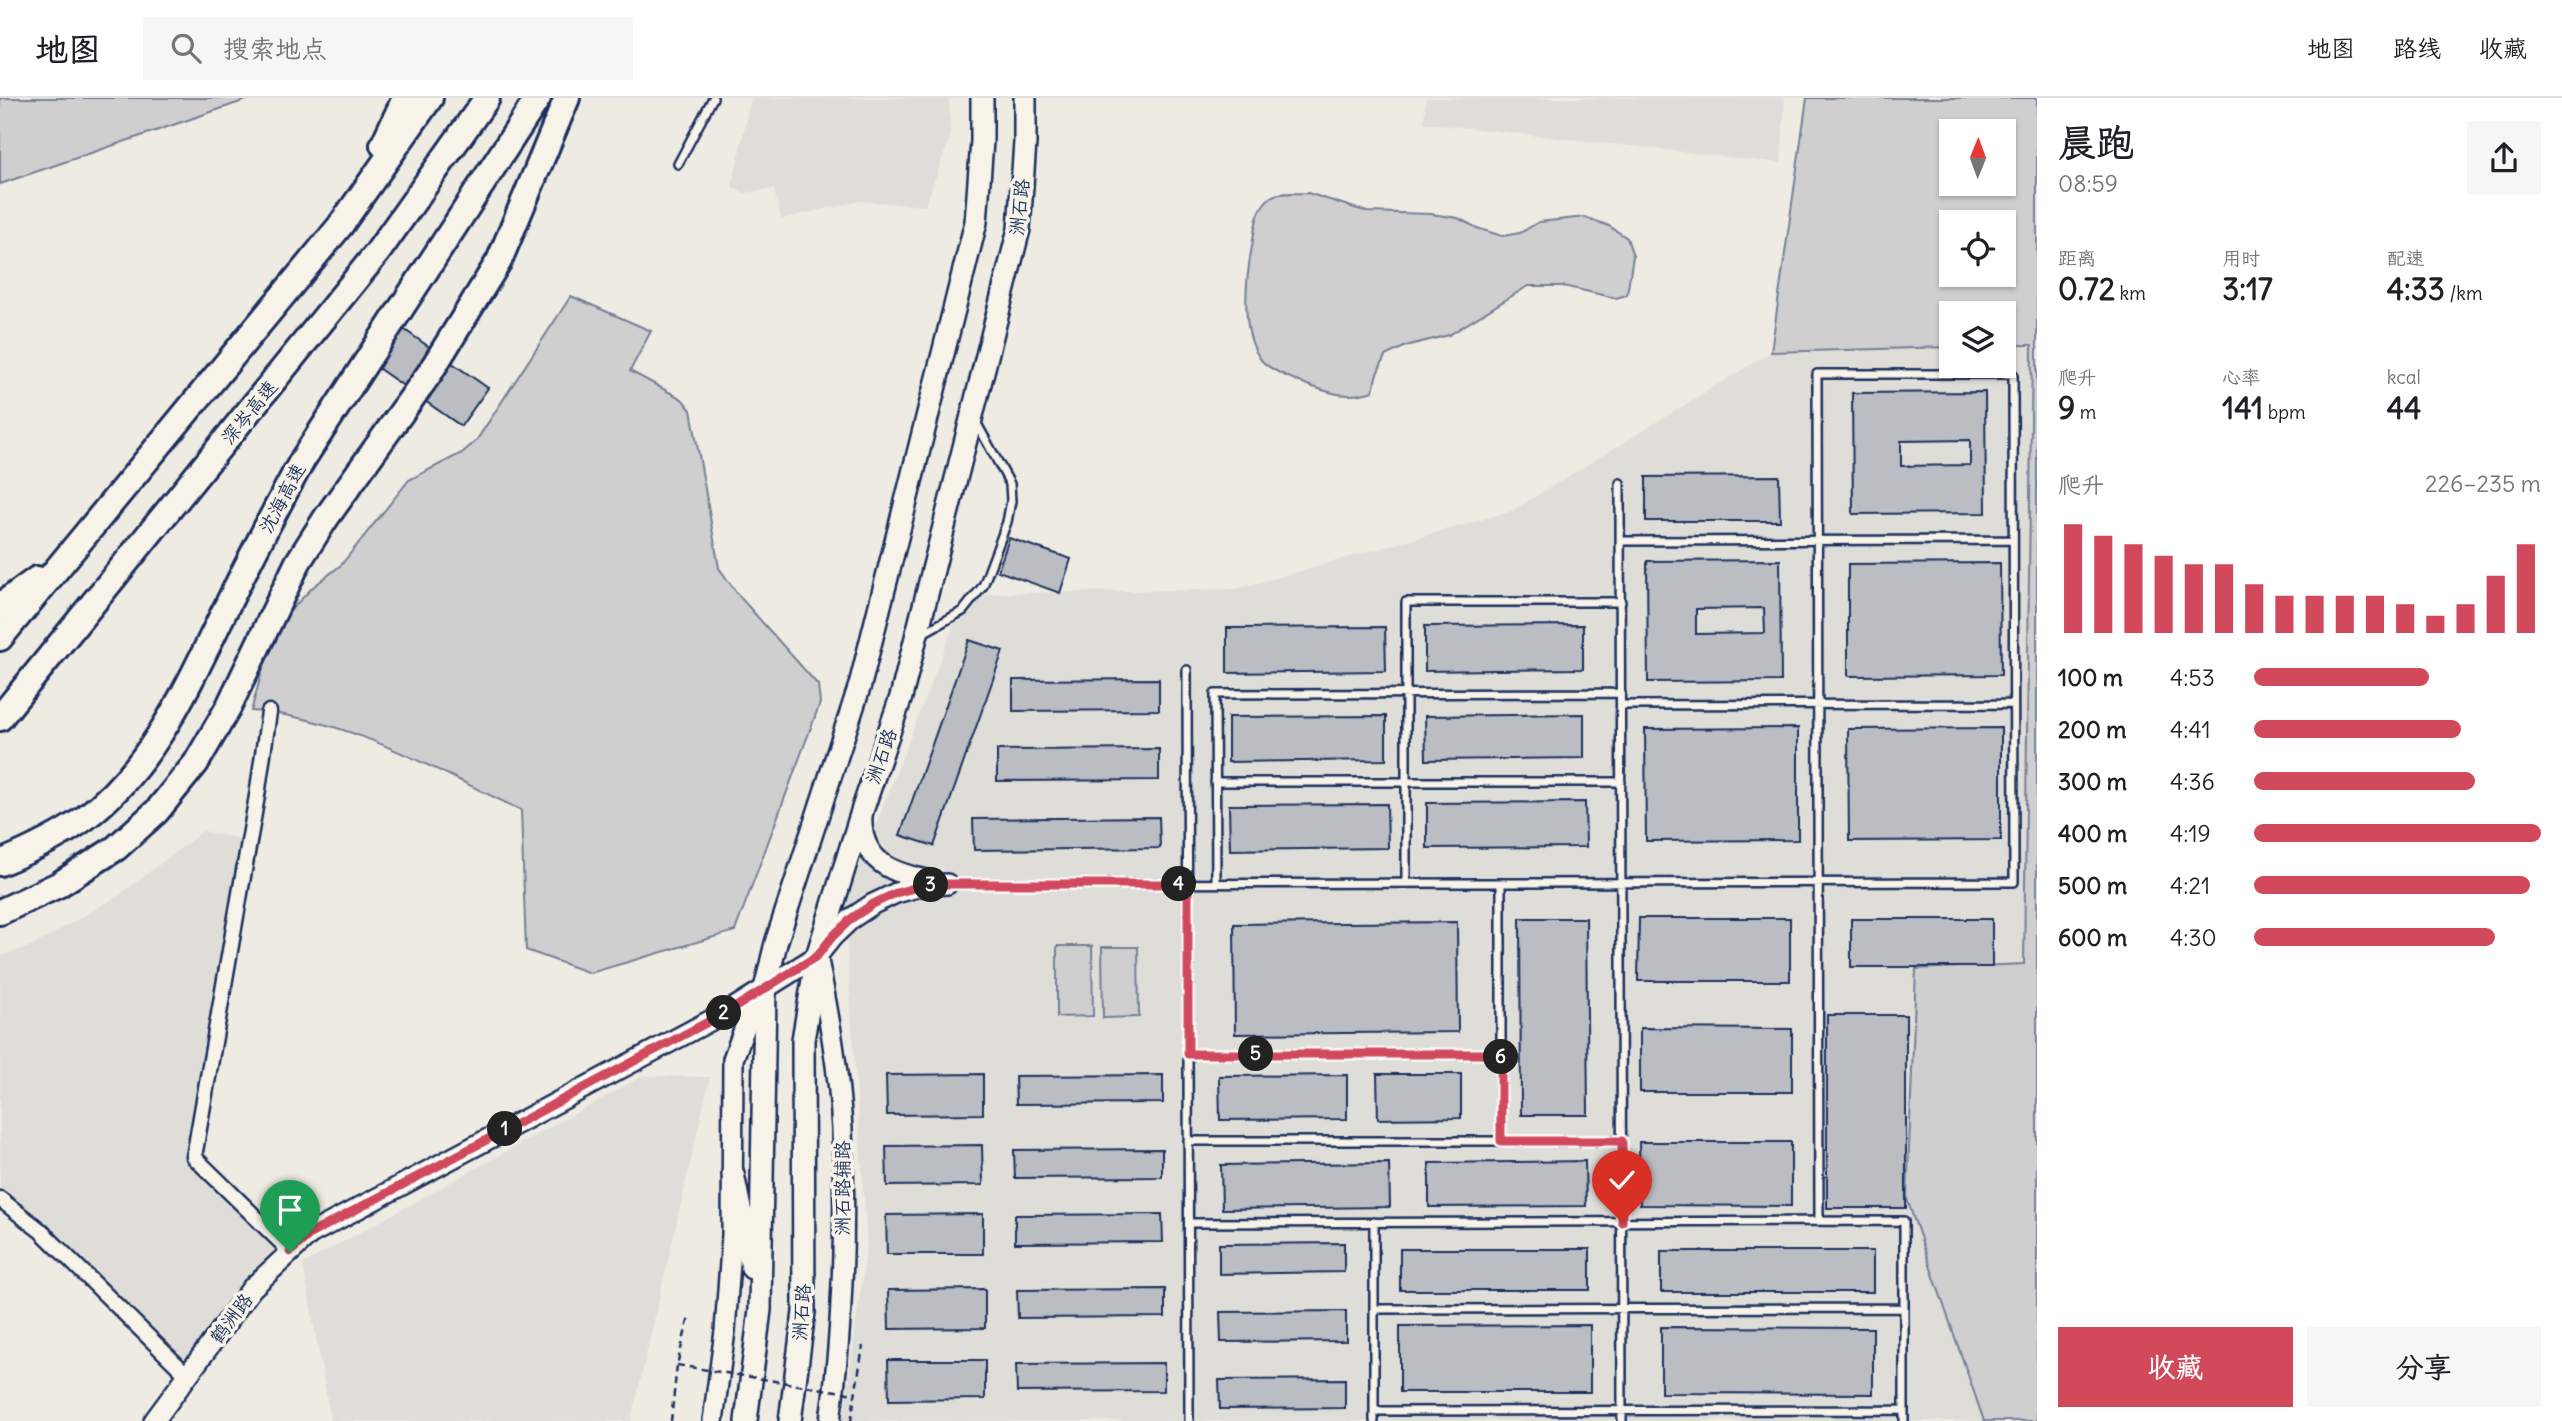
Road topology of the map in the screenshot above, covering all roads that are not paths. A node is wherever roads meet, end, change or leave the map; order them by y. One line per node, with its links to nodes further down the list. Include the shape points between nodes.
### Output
1 (405, 98): 15 (highway, via 364,180)
2 (430, 98): 20 (highway, via 340,226)
3 (487, 98): 28 (highway, 深岑高速, via 377,253)
4 (538, 98): 33 (highway, 沈海高速, via 303,459 161,734 127,778 85,818 36,848)
5 (567, 98): 41 (highway, via 499,261 429,374 298,562 228,708 196,763 157,811 116,848 58,886)
6 (713, 98): 9 (lane)
7 (982, 98): 43 (main road, via 973,235 860,685)
8 (1025, 98): 10 (main road, 洲石路, via 1019,229)
9 (678, 164)
10 (973, 412): 19 (main road, 洲石路); 19 (lane, via 1010,484 1007,522 983,586 963,611)
11 (1620, 483): 14 (lane)
12 (1817, 540): 13 (lane); 13 (lane, via 1817,374 2013,374); 14 (lane); 26 (lane)
13 (2013, 540): 24 (lane)
14 (1621, 541): 16 (lane)
15 (41, 577): 17 (highway); 18 (highway)
16 (1621, 602): 22 (lane, via 1406,602); 23 (lane)
17 (0, 606)
18 (0, 623)
19 (917, 635): 32 (main road, 洲石路)
20 (0, 638)
21 (1188, 670): 40 (lane)
22 (1406, 693): 23 (lane); 29 (lane, via 1215,694); 30 (lane)
23 (1621, 693): 25 (lane)
24 (2013, 704): 26 (lane); 38 (lane, via 2014,882)
25 (1621, 705): 26 (lane); 31 (lane)
26 (1818, 705): 38 (lane)
27 (269, 712): 55 (street, via 194,1157)
28 (0, 718)
29 (1215, 782): 30 (lane); 34 (lane)
30 (1406, 782): 31 (lane); 35 (lane)
31 (1621, 782): 37 (lane)
32 (863, 808): 39 (street, via 861,827 877,860 891,871); 42 (main road, 洲石路)
33 (0, 863)
34 (1216, 883): 35 (lane); 40 (lane)
35 (1406, 883): 36 (lane)
36 (1501, 883): 37 (lane); 45 (lane)
37 (1621, 883): 38 (lane); 48 (lane)
38 (1818, 883): 53 (lane)
39 (947, 884): 40 (lane); 42 (street, 鹤洲路, via 921,886 873,904 852,918)
40 (1188, 884): 44 (lane)
41 (0, 912)
42 (817, 956): 43 (street, 鹤洲路); 67 (main road, 洲石路, via 803,1040 804,1312); 68 (street, 洲石路辅路, via 832,1030 842,1128 842,1282)
43 (765, 989): 49 (street, via 733,1059); 55 (street, 鹤洲路, via 310,1234); 59 (main road)
44 (1188, 1054): 45 (lane); 46 (lane)
45 (1501, 1054): 47 (lane)
46 (1188, 1141): 47 (lane); 54 (lane)
47 (1501, 1141): 48 (lane)
48 (1622, 1141): 52 (lane)
49 (733, 1174): 59 (main road); 65 (street, via 725,1331)
50 (0, 1199): 60 (street, via 41,1231)
51 (1374, 1222): 52 (lane); 54 (lane); 57 (lane)
52 (1622, 1222): 53 (lane); 58 (lane)
53 (1819, 1222): 56 (lane, via 1904,1221)
54 (1189, 1223): 69 (lane)
55 (290, 1252): 60 (street, 鹤洲路, via 252,1288)
56 (1904, 1308): 58 (lane); 61 (lane)
57 (1374, 1309): 58 (lane); 62 (lane)
58 (1622, 1309): 63 (lane)
59 (760, 1310): 66 (main road)
60 (187, 1375): 64 (street, 鹤洲路)
61 (1904, 1410): 63 (lane); 72 (lane)
62 (1374, 1411): 63 (lane); 70 (lane)
63 (1622, 1411): 71 (lane)
64 (153, 1421)
65 (713, 1421)
66 (746, 1421)
67 (790, 1421)
68 (830, 1421)
69 (1189, 1421)
70 (1374, 1421)
71 (1622, 1421)
72 (1904, 1421)

